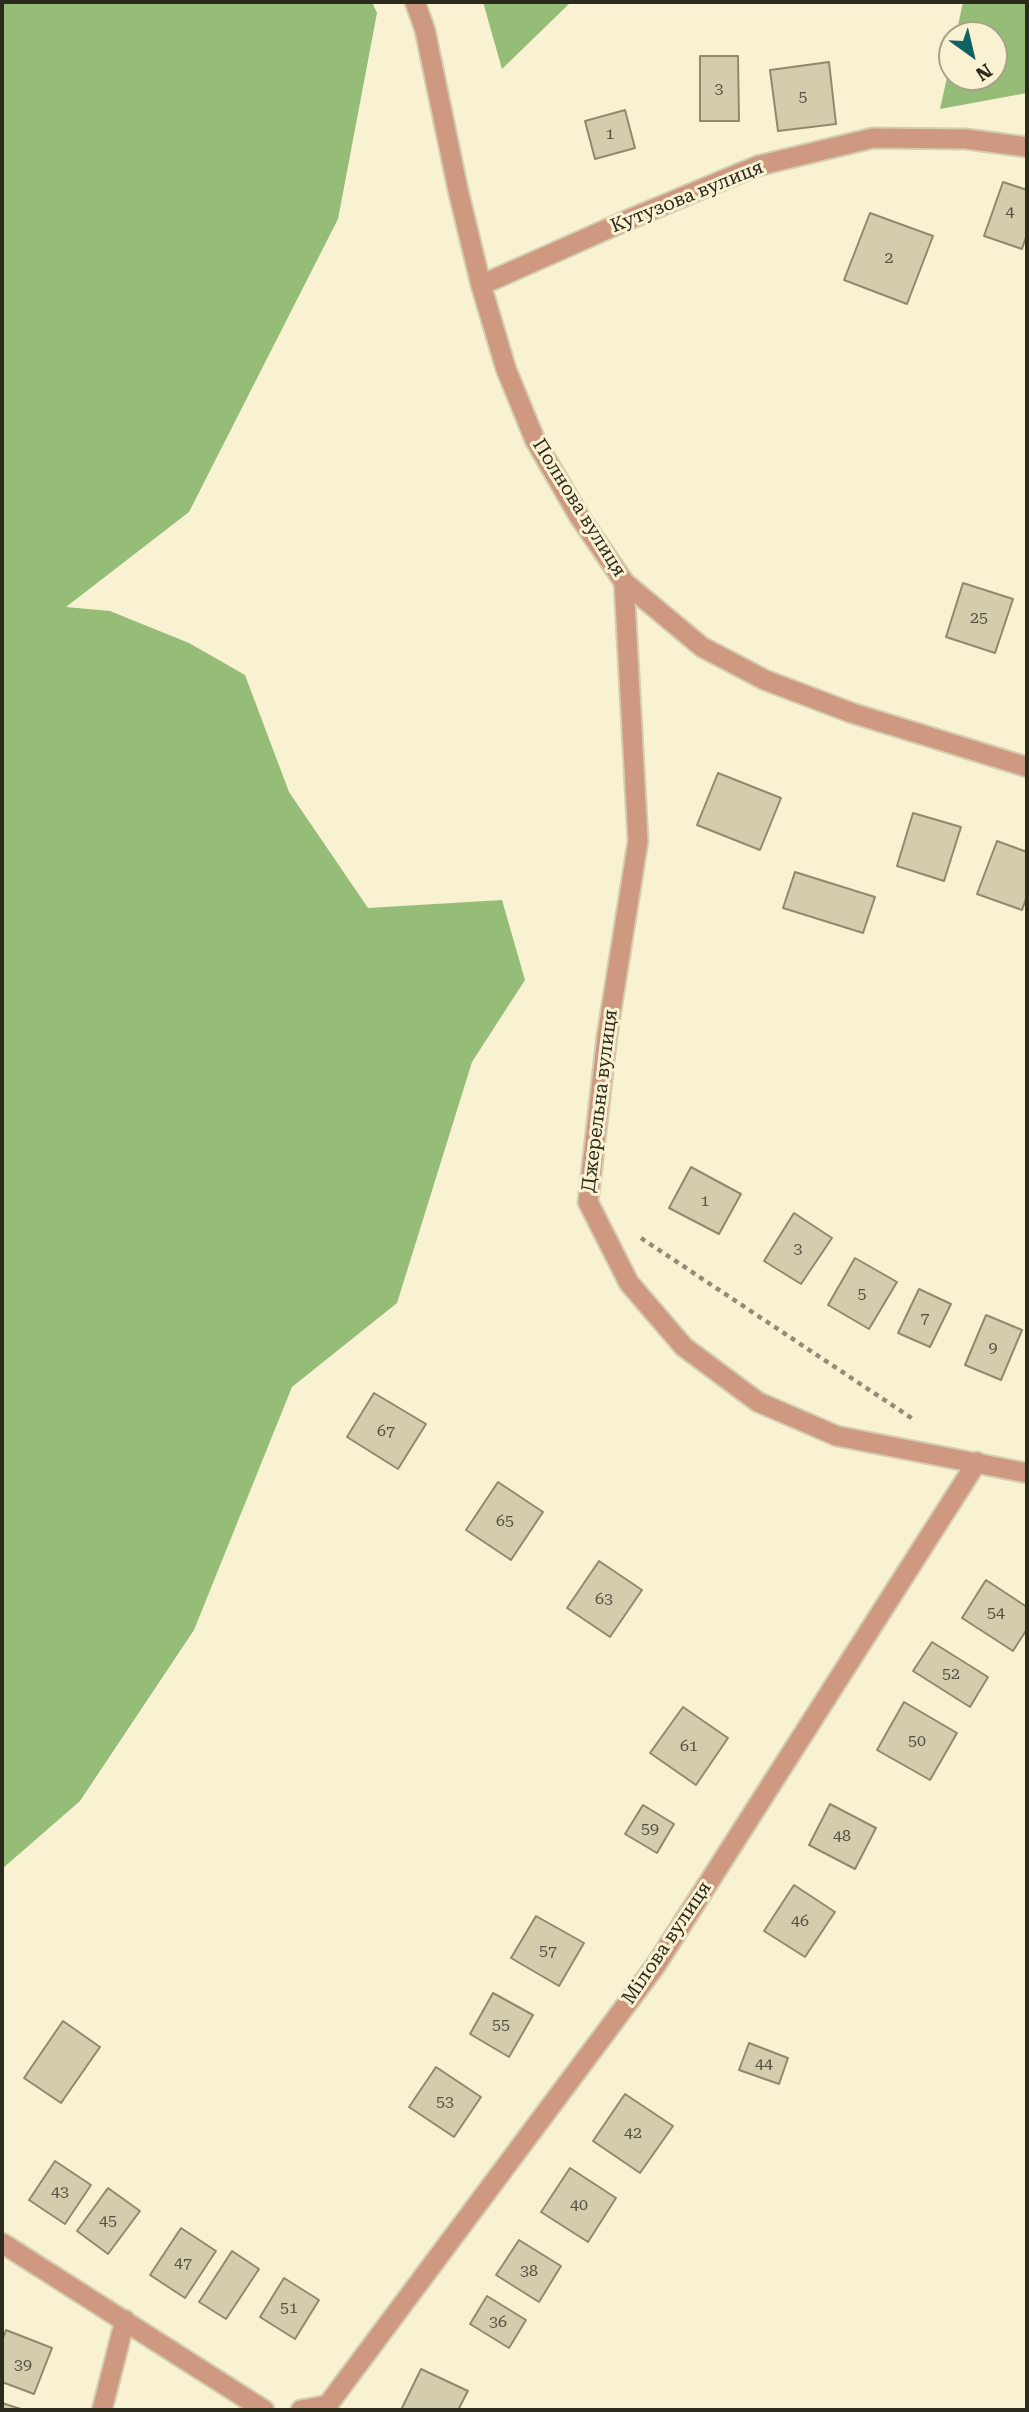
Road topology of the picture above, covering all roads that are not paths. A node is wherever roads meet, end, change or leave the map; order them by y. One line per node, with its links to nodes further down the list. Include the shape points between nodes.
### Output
1 (415, 2): 3 (street, Полнова вулиця)
2 (1027, 147): 3 (street, Кутузова вулиця, via 966,139 873,138 757,166)
3 (481, 285): 4 (street, Полнова вулиця, via 506,369 535,440)
4 (624, 582): 5 (street, Полнова вулиця, via 702,647 765,680 852,713); 6 (street, Джерельна вулиця, via 638,841 607,1036 588,1202 629,1283 684,1347 758,1402 837,1436)
5 (1027, 767)
6 (976, 1462): 7 (street, Джерельна вулиця); 10 (street, Мілова вулиця, via 656,1965)
7 (1027, 1473)
8 (2, 2243): 9 (street)
9 (125, 2320): 11 (street); 12 (street)
10 (330, 2408): 13 (street, Мілова вулиця)
11 (102, 2410)
12 (264, 2410)
13 (301, 2410)

